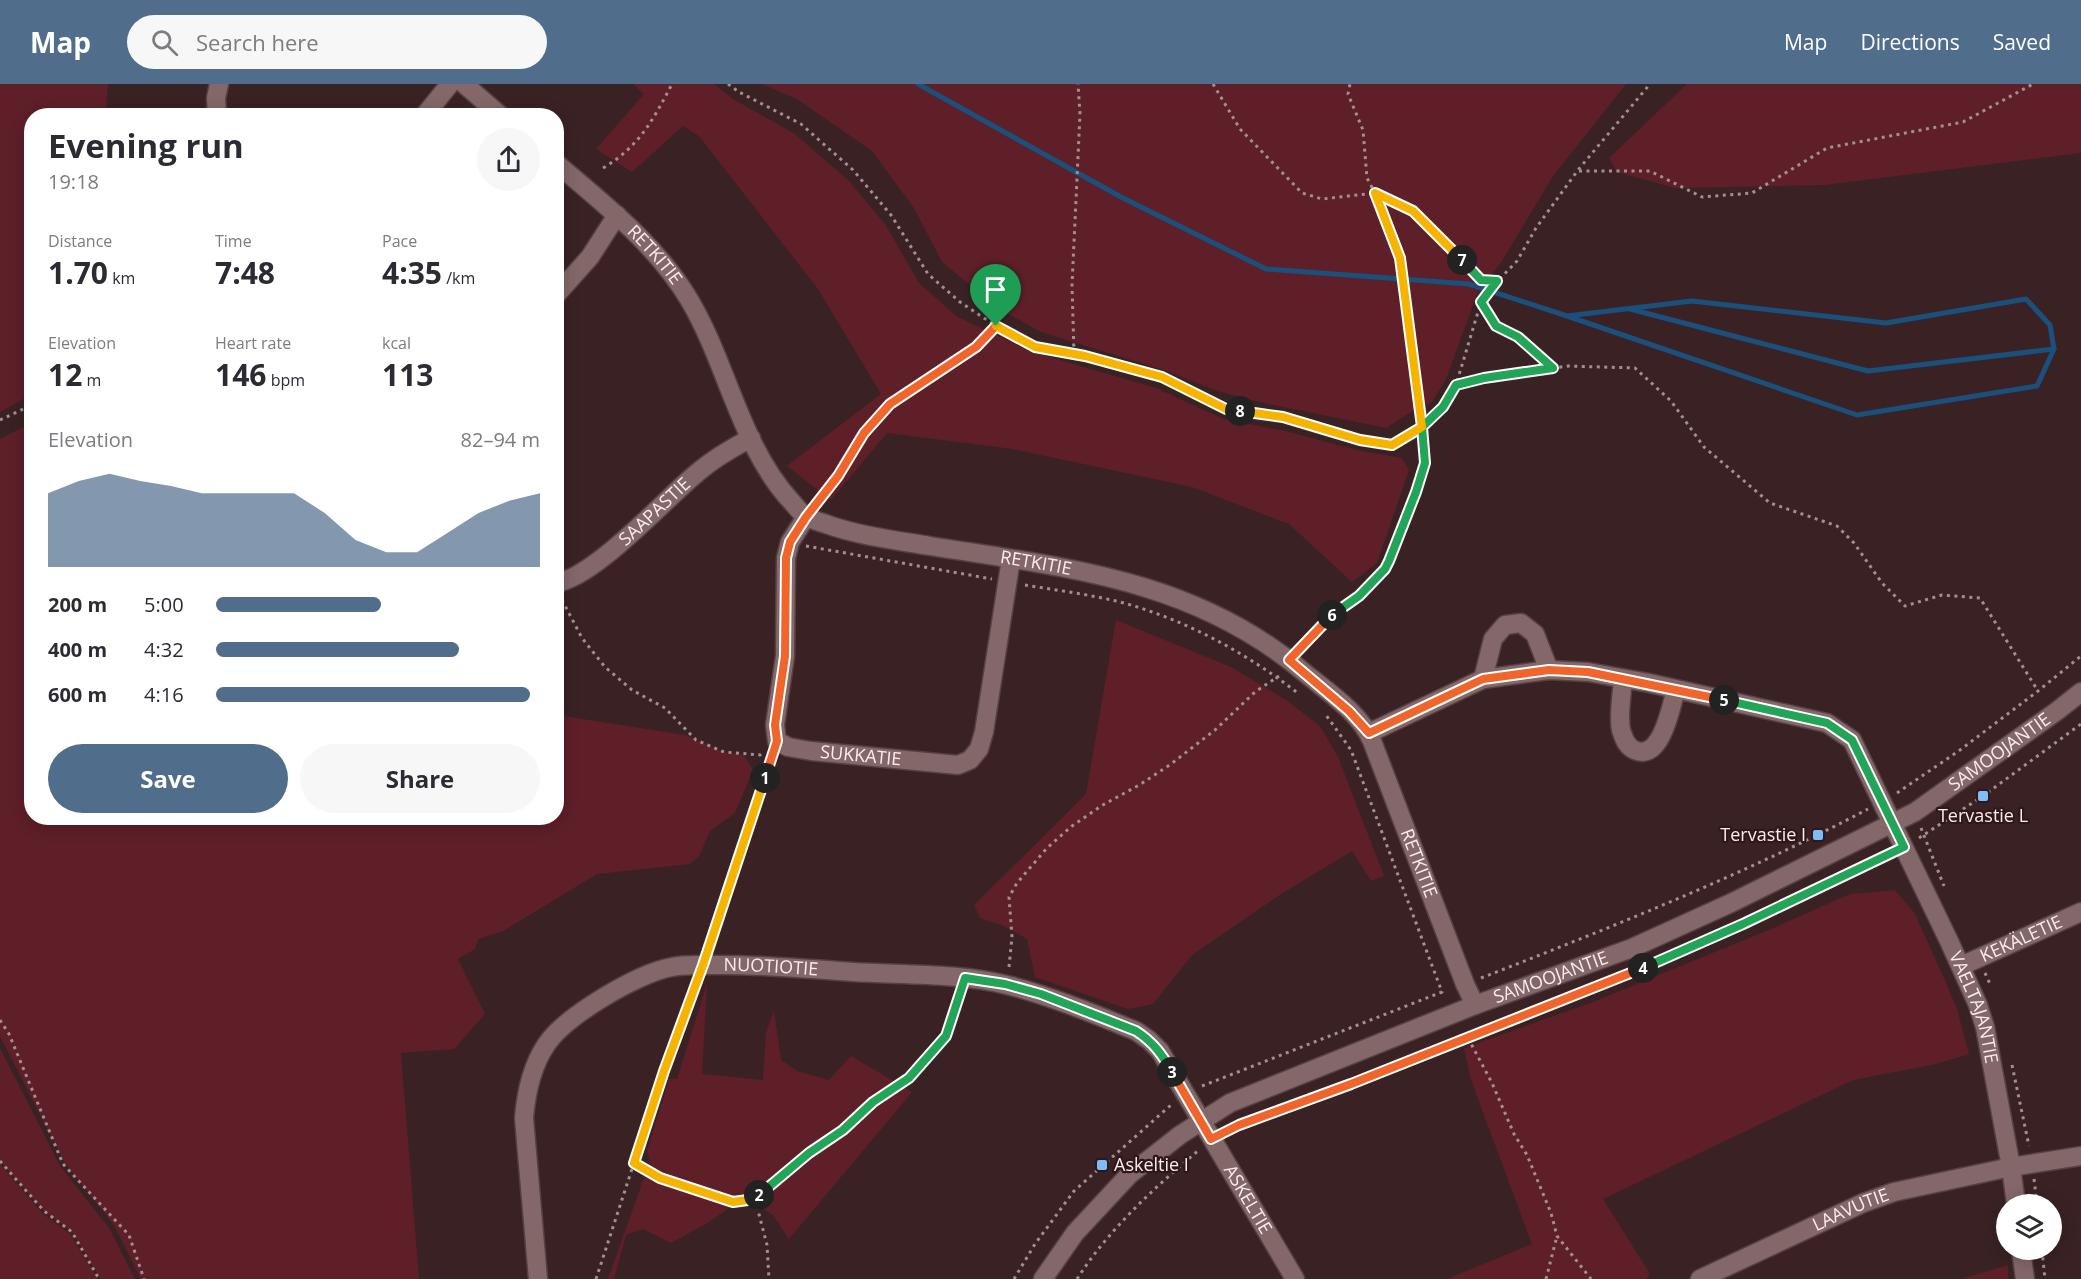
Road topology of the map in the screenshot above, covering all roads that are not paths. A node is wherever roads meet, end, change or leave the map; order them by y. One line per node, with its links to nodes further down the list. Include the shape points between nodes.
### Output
1 (219, 84): 4 (street)
2 (450, 84): 5 (street)
3 (464, 84): 6 (street)
4 (217, 108)
5 (430, 108)
6 (492, 108)
7 (564, 170): 8 (street, RETKITIE)
8 (617, 215): 9 (street, via 590,257); 10 (street, RETKITIE, via 666,266 689,299)
9 (564, 286)
10 (751, 438): 11 (street, RETKITIE, via 774,482); 13 (street, SAAPASTIE, via 697,473 604,557)
11 (806, 517): 12 (street, RETKITIE, via 847,532); 12 (street, SUKKATIE, via 790,542 786,558 785,656 775,725 777,741 788,747 934,764 958,765 970,760 979,749 984,732)
12 (1011, 559): 19 (street, RETKITIE, via 1135,584 1187,601 1227,620 1289,660)
13 (564, 584)
14 (1549, 670): 15 (street, VAELTAJANTIE); 16 (street, VAELTAJANTIE); 16 (street, via 1534,634 1521,623 1504,625 1493,639)
15 (1623, 678): 17 (street, VAELTAJANTIE); 17 (street, via 1621,728 1627,745 1639,752 1650,750 1661,738)
16 (1483, 679): 19 (street, VAELTAJANTIE)
17 (1676, 690): 20 (street, VAELTAJANTIE, via 1827,723 1852,740)
18 (2081, 692): 20 (street, SAMOOJANTIE, via 1915,812)
19 (1369, 733): 23 (street, RETKITIE)
20 (1892, 823): 22 (street, VAELTAJANTIE); 23 (street, SAMOOJANTIE, via 1632,948)
21 (2081, 912): 22 (street, KEKÄLETIE)
22 (1961, 966): 26 (street, VAELTAJANTIE, via 1985,1027)
23 (1475, 1005): 24 (street, SAMOOJANTIE, via 1230,1103)
24 (1201, 1120): 29 (street, NUOTIOTIE, via 1160,1051 1149,1040 1136,1031 1041,994 965,978 737,964 672,967 602,998 568,1021 546,1045 532,1074 524,1118); 30 (street, SAMOOJANTIE, via 1128,1175 1075,1233); 31 (street, ASKELTIE)
25 (2081, 1156): 26 (street, LAAVUTIE)
26 (2012, 1167): 27 (street, VAELTAJANTIE); 32 (street, LAAVUTIE, via 1894,1192 1863,1203)
27 (2015, 1194)
28 (2022, 1260): 33 (street)
29 (538, 1279)
30 (1042, 1279)
31 (1295, 1279)
32 (1700, 1279)
33 (2025, 1279)

